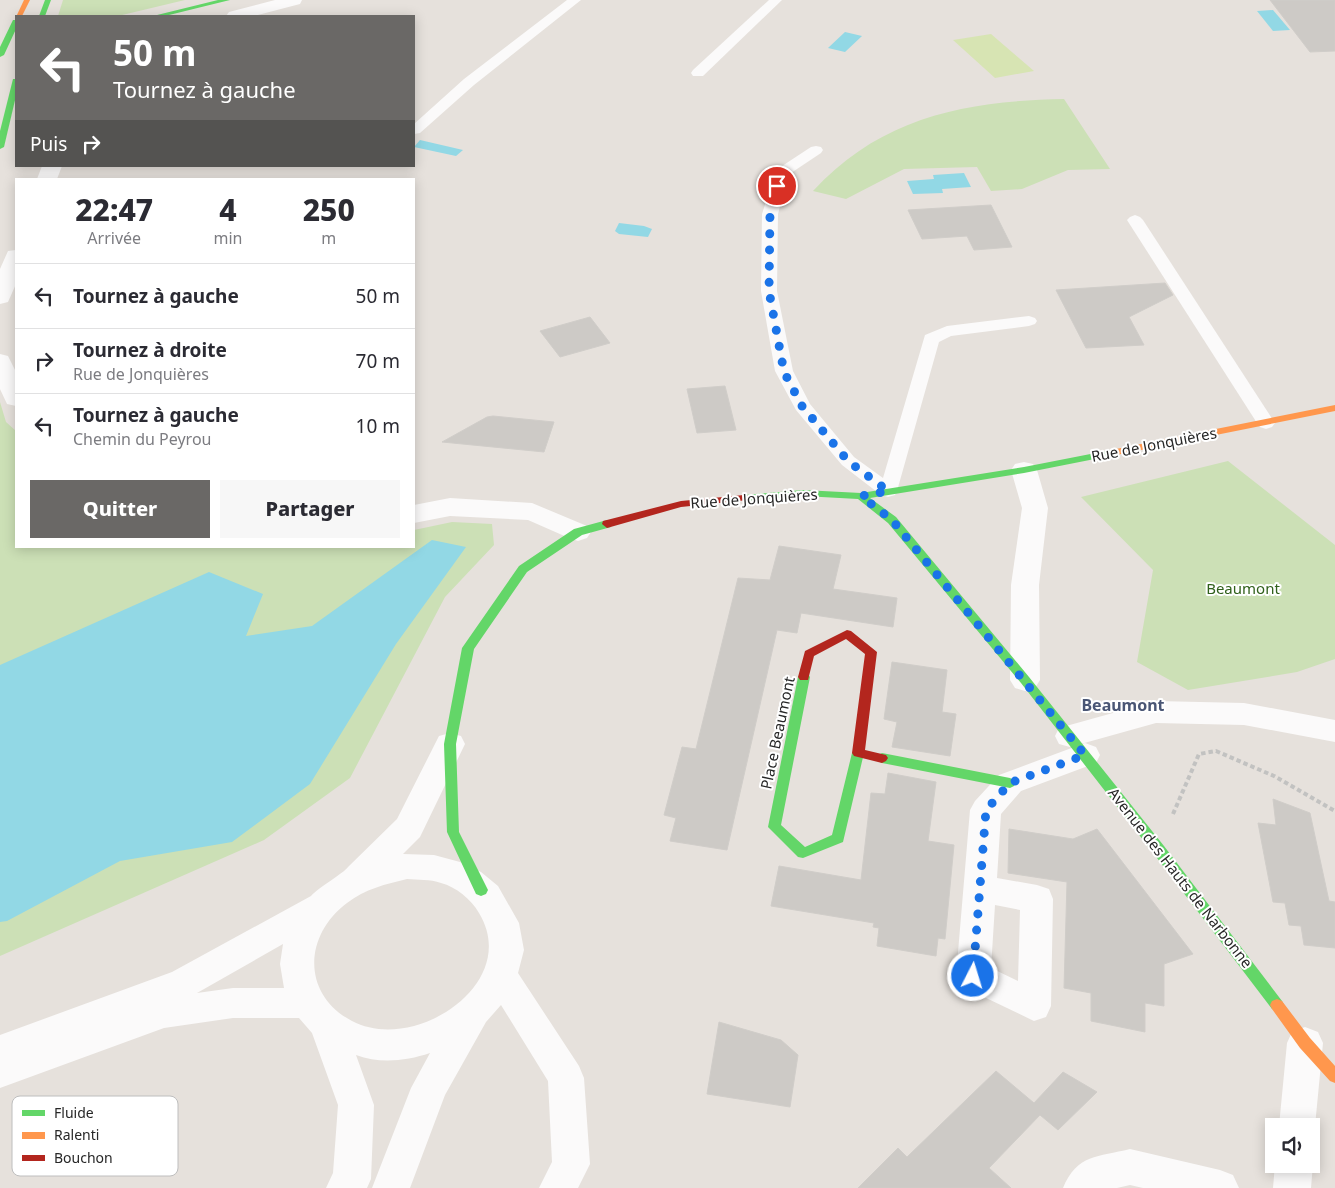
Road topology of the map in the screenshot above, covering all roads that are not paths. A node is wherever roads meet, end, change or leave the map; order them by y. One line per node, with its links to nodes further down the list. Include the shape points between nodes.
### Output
1 (28, 0): 7 (street)
2 (48, 0): 8 (street)
3 (227, 0): 9 (street)
4 (294, 0): 10 (street)
5 (575, 0): 16 (lane, via 470,82)
6 (776, 0): 13 (lane)
7 (20, 15)
8 (42, 15)
9 (161, 15)
10 (239, 15)
11 (15, 24): 12 (street)
12 (0, 55)
13 (698, 73)
14 (15, 85): 17 (street)
15 (15, 120): 17 (street)
16 (415, 130)
17 (0, 148)
18 (816, 150): 28 (lane, via 781,173 770,214 769,291 784,372 802,406 848,461)
19 (1135, 220): 26 (lane)
20 (15, 259): 21 (street)
21 (0, 297)
22 (1028, 321): 28 (lane, via 947,331 931,339)
23 (0, 361): 24 (street)
24 (15, 396)
25 (1335, 408): 26 (street, Rue de Jonquières)
26 (1266, 423): 27 (street, Rue de Jonquières)
27 (1024, 470): 28 (street, Rue de Jonquières); 32 (street, via 1035,508 1025,585)
28 (888, 491): 29 (street, Rue de Jonquières)
29 (861, 496): 31 (street, Rue de Jonquières, via 803,493 681,504); 32 (street, Avenue des Hauts de Narbonne, via 892,520)
30 (415, 514): 31 (street, via 450,507 532,512)
31 (578, 532): 34 (street, Rue de Jonquières, via 523,569 468,648)
32 (1025, 680): 35 (street, Avenue des Hauts de Narbonne)
33 (1335, 731): 35 (street, via 1244,714 1156,712)
34 (450, 744): 38 (street, Rue de Jonquières, via 409,828); 39 (street, Rue de Jonquières, via 453,832)
35 (1077, 745): 37 (street); 45 (street, Avenue des Hauts de Narbonne)
36 (858, 753): 36 (street, Place Beaumont, via 871,652 847,634 809,654 774,827 803,853 838,838); 37 (street)
37 (1010, 783): 40 (street, via 986,810)
38 (353, 882): 39 (street, via 380,871 407,866 435,868 460,876); 41 (street)
39 (481, 890): 42 (street, via 496,907 505,928 507,952)
40 (980, 890)
41 (321, 907): 43 (street, via 305,929 297,954 298,979); 46 (street, via 184,982)
42 (501, 976): 44 (street, via 489,997); 53 (street, via 566,1078 571,1164)
43 (317, 1015): 44 (street, via 354,1040 384,1045 415,1043 445,1032); 47 (street, via 233,1003 164,1013); 51 (street, via 356,1105 352,1179)
44 (471, 1015): 52 (street, via 430,1088)
45 (1305, 1042): 48 (street, Avenue des Hauts de Narbonne); 49 (street)
46 (0, 1051)
47 (0, 1072)
48 (1335, 1076)
49 (1299, 1118)
50 (1293, 1173): 56 (street)
51 (345, 1188)
52 (390, 1188)
53 (558, 1188)
54 (1082, 1188): 55 (street, via 1092,1176 1130,1167)
55 (1220, 1188)
56 (1292, 1188)

